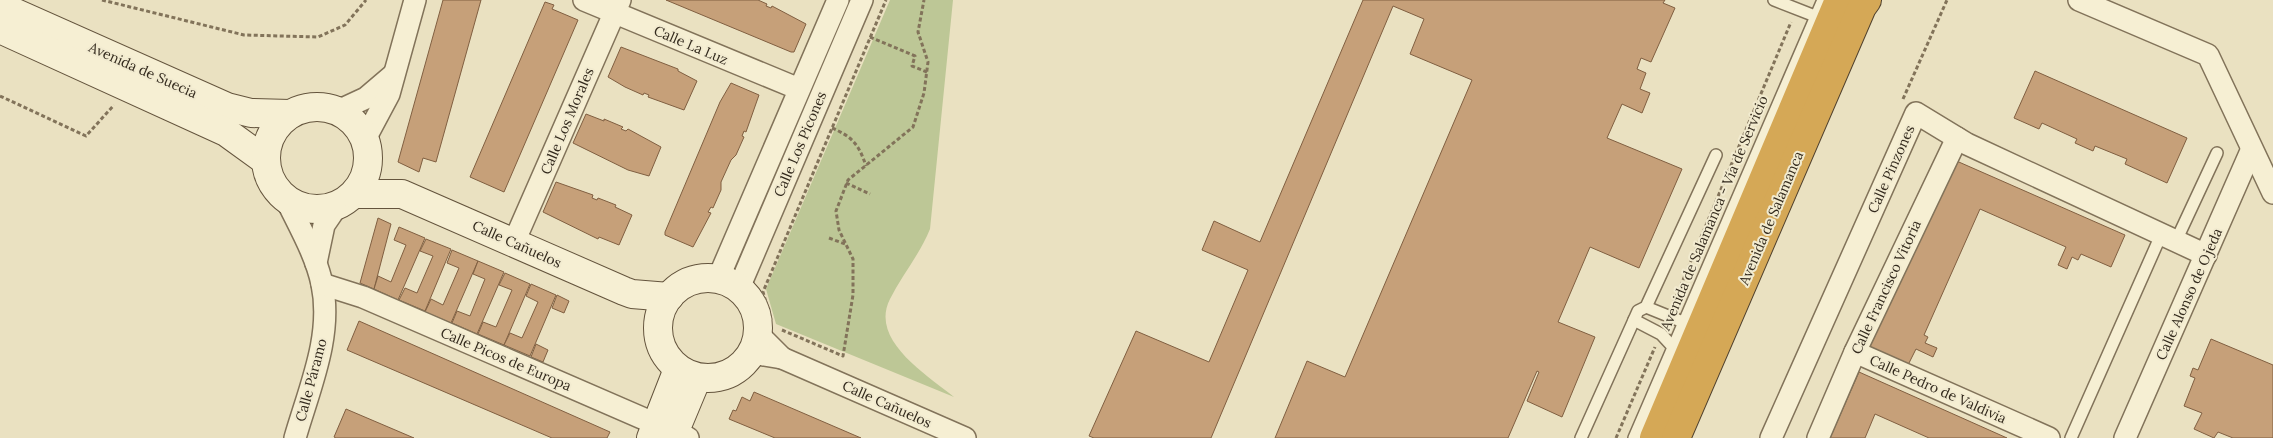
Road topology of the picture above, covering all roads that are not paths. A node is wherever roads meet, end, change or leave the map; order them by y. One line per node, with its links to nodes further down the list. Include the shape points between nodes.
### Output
1 (415, 0): 14 (street)
2 (584, 0): 11 (street, Calle La Luz)
3 (838, 0): 15 (street, Calle Los Picones)
4 (862, 0): 33 (street, Calle Los Picones)
5 (1774, 0): 12 (lane)
6 (1823, 0): 12 (lane, Avenida de Salamanca - Vía de Servicio)
7 (1839, 0): 47 (highway, Avenida de Salamanca)
8 (1868, 0): 48 (highway, Avenida de Salamanca, via 1862,6)
9 (2078, 0): 20 (street, via 2208,56)
10 (0, 6): 17 (street, Avenida de Suecia, via 227,107 251,113)
11 (617, 6): 15 (street, Calle La Luz); 29 (street, Calle Los Morales)
12 (1815, 16): 37 (lane, Avenida de Salamanca - Vía de Servicio)
13 (0, 29): 23 (street, Avenida de Suecia, via 226,132)
14 (395, 73): 16 (street, via 366,98); 19 (street)
15 (799, 90): 33 (street, Calle Los Picones)
16 (338, 111): 17 (street, via 322,107); 19 (street, via 354,122)
17 (290, 114): 23 (street, via 276,127 268,143)
18 (1957, 138): 28 (street, Calle Pinzones); 40 (street, Calle Francisco Vitoria); 49 (street, Calle Pinzones, via 1916,113)
19 (367, 148): 25 (street, Calle Cañuelos); 27 (street, via 364,177)
20 (2252, 150): 24 (street); 30 (street, Calle Alonso de Ojeda)
21 (2217, 153): 28 (lane)
22 (1716, 155): 34 (lane)
23 (266, 161): 26 (street, via 269,176)
24 (2273, 193)
25 (402, 194): 27 (street, Calle Cañuelos); 29 (street, Calle Cañuelos)
26 (286, 199): 27 (street, via 311,210); 31 (street, Calle Páramo)
27 (346, 200): 31 (street, Calle Páramo, via 324,225)
28 (2168, 238): 30 (street, Calle Pinzones); 52 (lane)
29 (514, 242): 35 (street, Calle Cañuelos)
30 (2206, 255): 53 (street, Calle Alonso de Ojeda)
31 (316, 263): 32 (street, Calle Páramo)
32 (322, 284): 42 (street, Calle Picos de Europa, via 363,297); 43 (street, Calle Páramo, via 326,317 322,345)
33 (729, 284): 35 (street, via 705,278 691,281 683,285); 38 (street, via 751,300 756,312)
34 (1646, 307): 36 (lane, via 1638,311); 37 (lane)
35 (664, 308): 41 (street, via 659,338 663,351)
36 (1634, 320): 39 (lane, via 1660,334); 45 (lane)
37 (1683, 322): 39 (lane, Avenida de Salamanca - Vía de Servicio)
38 (755, 344): 41 (street, via 738,369 727,375 714,379); 44 (street, Calle Cañuelos)
39 (1673, 347): 46 (lane, Avenida de Salamanca - Vía de Servicio)
40 (1855, 352): 50 (street, Calle Francisco Vitoria); 51 (street, Calle Pedro de Valdivia)
41 (687, 373): 42 (street)
42 (668, 434)
43 (295, 438)
44 (964, 438)
45 (1581, 438)
46 (1634, 438)
47 (1654, 438)
48 (1676, 438)
49 (1770, 438)
50 (1818, 438)
51 (2049, 438)
52 (2071, 438)
53 (2125, 438)

